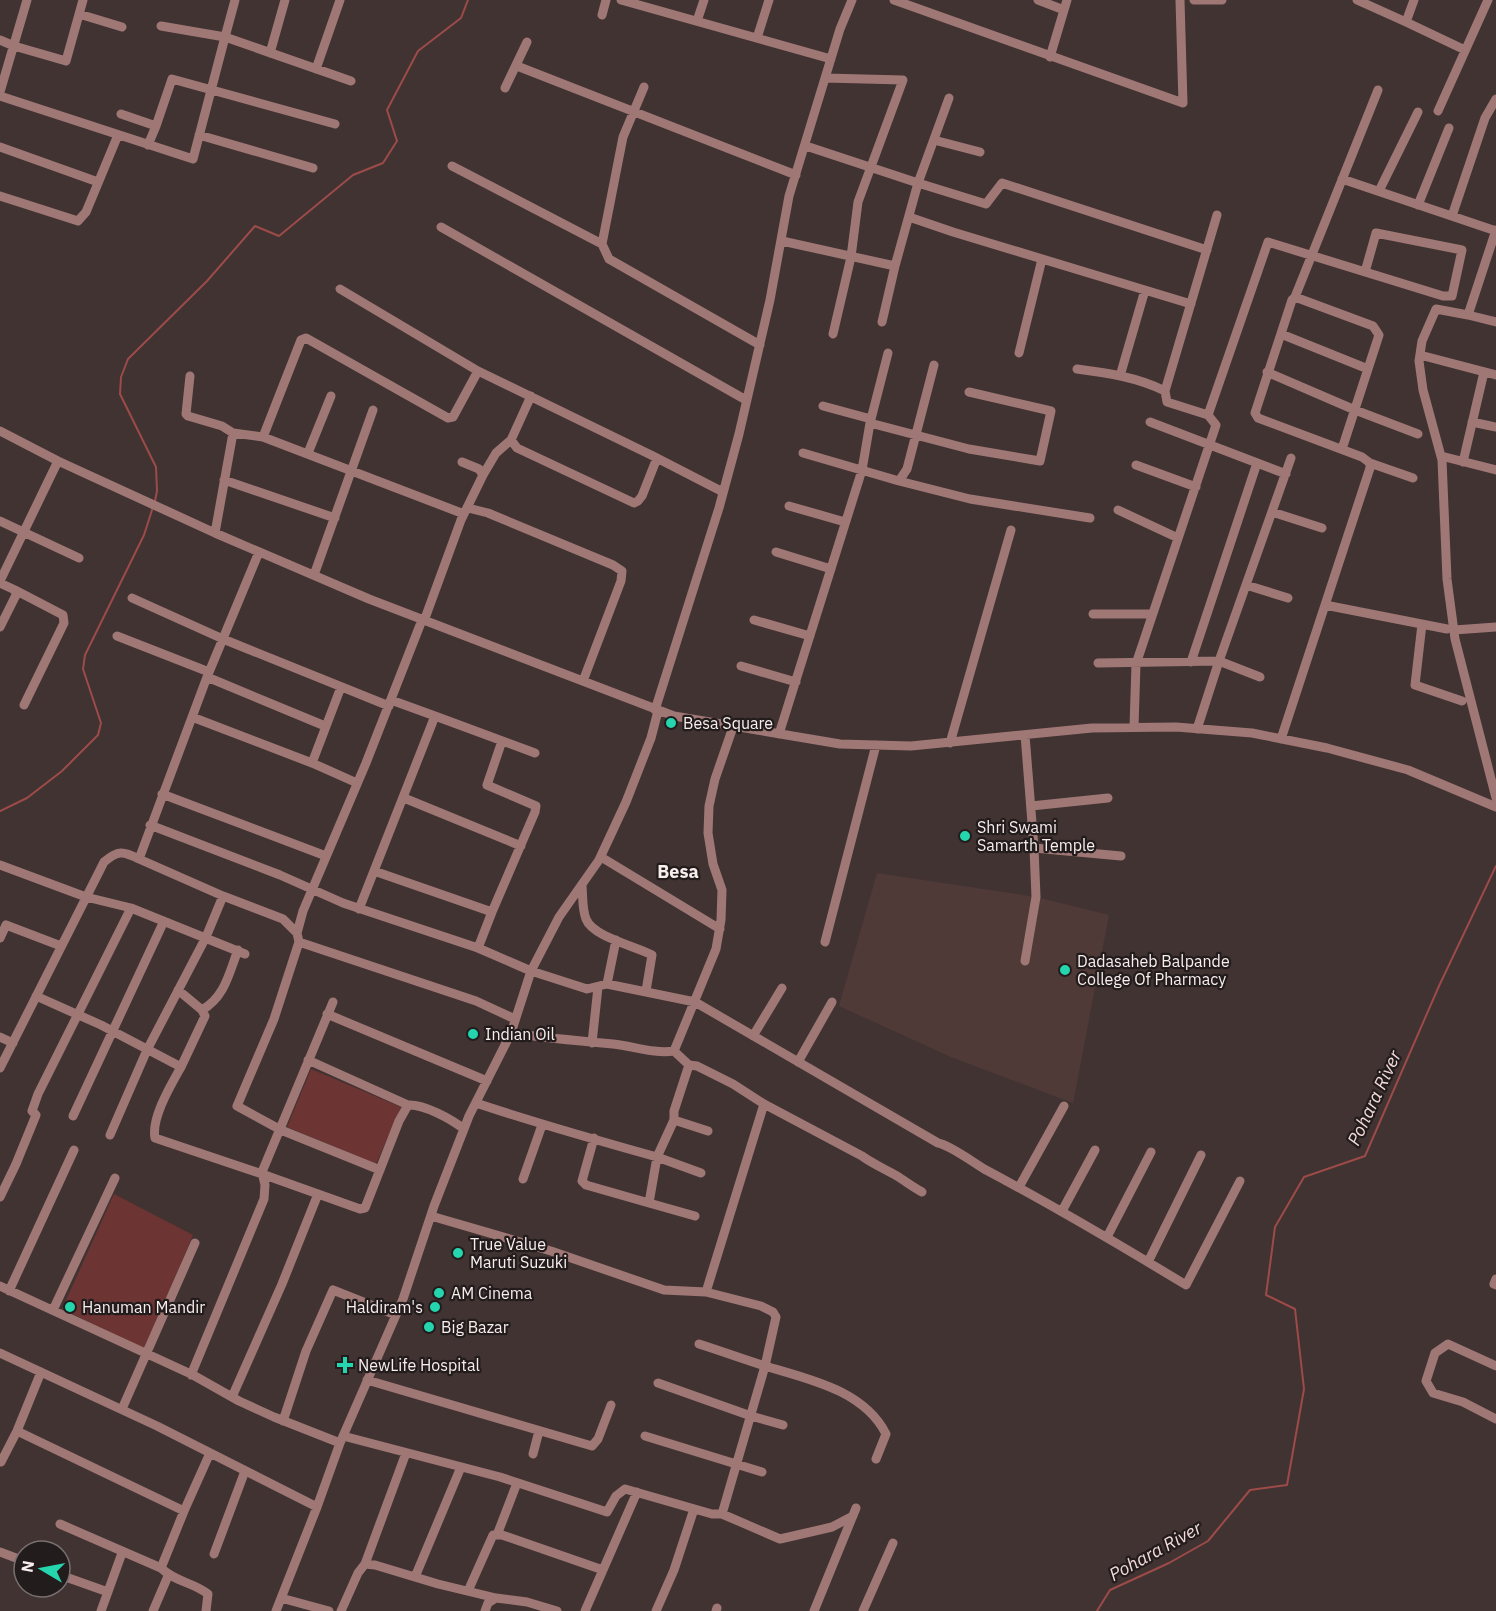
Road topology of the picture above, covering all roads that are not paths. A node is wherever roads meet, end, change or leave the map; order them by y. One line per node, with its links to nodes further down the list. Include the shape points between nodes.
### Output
1 (27, 0): 31 (street)
2 (82, 0): 21 (street)
3 (235, 0): 27 (street)
4 (285, 0): 33 (street)
5 (340, 0): 37 (street)
6 (606, 0): 22 (street)
7 (621, 0): 23 (street)
8 (704, 0): 23 (street)
9 (769, 0): 28 (street)
10 (852, 0): 35 (street)
11 (894, 0): 34 (street)
12 (1038, 0): 20 (street)
13 (1067, 0): 20 (street)
14 (1180, 0): 34 (street, via 1183,103)
15 (1194, 0): 16 (street)
16 (1222, 0)
17 (1357, 0): 24 (street)
18 (1414, 0): 24 (street)
19 (1488, 0): 32 (street)
20 (1064, 10): 34 (street)
21 (79, 14): 26 (street); 31 (street, via 66,61)
22 (602, 15)
23 (697, 21): 28 (street)
24 (1406, 22): 32 (street)
25 (161, 26): 27 (street)
26 (122, 27)
27 (225, 37): 33 (street); 42 (street)
28 (757, 38): 35 (street)
29 (0, 40): 31 (street)
30 (527, 42): 36 (street)
31 (14, 46): 44 (street)
32 (1465, 50): 47 (street)
33 (270, 53): 37 (street)
34 (1050, 57)
35 (831, 59): 38 (street)
36 (517, 66): 41 (street); 48 (street)
37 (316, 69): 39 (street)
38 (825, 78): 58 (street); 62 (street, via 903,80)
39 (351, 81)
40 (644, 87): 48 (street)
41 (506, 88)
42 (210, 89): 51 (street); 52 (street, via 172,79); 55 (street)
43 (1378, 90): 65 (street)
44 (0, 94): 54 (street)
45 (949, 98): 56 (street)
46 (1496, 99): 72 (street, via 1485,118)
47 (1438, 111)
48 (634, 112): 64 (street); 77 (street, via 623,137)
49 (1418, 112): 68 (street)
50 (121, 114): 52 (street)
51 (335, 124)
52 (156, 126): 57 (street)
53 (1449, 128): 70 (street)
54 (118, 135): 57 (street); 66 (street)
55 (199, 135): 57 (street, via 193,159); 63 (street)
56 (934, 140): 60 (street); 67 (street)
57 (148, 145)
58 (806, 146): 62 (street); 64 (street)
59 (0, 147): 66 (street)
60 (980, 152)
61 (452, 166): 77 (street)
62 (871, 167): 67 (street); 80 (street, via 858,202)
63 (313, 168)
64 (796, 175): 76 (street)
65 (1342, 179): 68 (street); 79 (street)
66 (98, 182): 69 (street, via 86,212 78,221)
67 (918, 183): 73 (street); 78 (street, via 986,204 1002,183)
68 (1378, 191): 70 (street)
69 (0, 196)
70 (1418, 205): 72 (street)
71 (1217, 215): 78 (street)
72 (1452, 216): 75 (street)
73 (909, 217): 81 (street); 82 (street)
74 (441, 227): 112 (street)
75 (1496, 230): 90 (street)
76 (782, 241): 80 (street); 95 (street)
77 (602, 244): 95 (street, via 609,259)
78 (1207, 250): 88 (street)
79 (1312, 255): 83 (street); 87 (street); 116 (street, via 1268,242)
80 (851, 256): 82 (street); 93 (street)
81 (1042, 259): 85 (street); 97 (street)
82 (895, 266): 91 (street)
83 (1365, 272): 86 (street); 86 (street, via 1376,233 1462,250 1452,296)
84 (340, 289): 102 (street)
85 (1145, 290): 88 (street); 107 (street)
86 (1443, 296): 89 (street)
87 (1295, 297): 94 (street); 101 (street, via 1373,326 1379,335)
88 (1191, 304): 108 (street)
89 (1436, 309): 90 (street); 98 (street, via 1422,340)
90 (1468, 315): 92 (street)
91 (882, 322)
92 (1496, 322)
93 (833, 334)
94 (1281, 334): 101 (street); 103 (street)
95 (760, 345): 112 (street)
96 (888, 352): 117 (street)
97 (1019, 353)
98 (1420, 355): 104 (street); 131 (street, via 1422,390)
99 (934, 365): 124 (street)
100 (1077, 369): 107 (street)
101 (1368, 369): 115 (street)
102 (478, 371): 111 (street); 125 (street, via 453,417 448,418 306,338 301,340)
103 (1267, 372): 115 (street); 128 (street, via 1255,409 1258,417)
104 (1484, 372): 105 (street); 119 (street)
105 (1496, 375)
106 (190, 376): 122 (street, via 186,414)
107 (1120, 376): 108 (street, via 1148,382)
108 (1165, 391): 116 (street, via 1167,402)
109 (969, 392): 124 (street, via 1051,411 1040,461)
110 (331, 396): 129 (street)
111 (531, 396): 126 (street); 132 (street)
112 (746, 400): 149 (street)
113 (823, 405): 117 (street)
114 (373, 410): 142 (street)
115 (1355, 410): 123 (street); 128 (street)
116 (1208, 415): 127 (street, via 1216,425)
117 (871, 421): 124 (street); 140 (street)
118 (1150, 422): 127 (street)
119 (1472, 422): 120 (street); 136 (street)
120 (1496, 427)
121 (0, 431): 134 (street)
122 (233, 433): 125 (street); 146 (street)
123 (1418, 434)
124 (916, 435): 147 (street, via 907,469)
125 (263, 437): 129 (street)
126 (512, 440): 132 (street, via 517,448 634,503 642,496); 144 (street, via 496,453)
127 (1210, 445): 137 (street); 148 (street)
128 (1342, 449): 138 (street)
129 (308, 453): 142 (street)
130 (803, 453): 140 (street)
131 (1441, 456): 136 (street); 181 (street)
132 (657, 458): 149 (street)
133 (1291, 458): 143 (street)
134 (58, 461): 160 (street); 161 (street)
135 (462, 462): 144 (street)
136 (1463, 462): 141 (street)
137 (1257, 463): 143 (street); 187 (street)
138 (1370, 463): 145 (street); 173 (street)
139 (1136, 465): 148 (street)
140 (862, 470): 147 (street); 157 (street)
141 (1496, 470)
142 (351, 472): 152 (street); 154 (street)
143 (1286, 474): 153 (street)
144 (483, 475): 152 (street)
145 (1413, 478)
146 (224, 480): 154 (street); 161 (street)
147 (899, 481): 155 (street, via 970,499)
148 (1196, 487): 162 (street)
149 (723, 492): 198 (street)
150 (789, 506): 157 (street)
151 (1118, 510): 162 (street)
152 (466, 511): 177 (street); 192 (street, via 488,513 622,571)
153 (1272, 513): 158 (street); 169 (street)
154 (335, 518): 167 (street)
155 (1090, 518)
156 (0, 521): 160 (street)
157 (845, 522): 166 (street)
158 (1323, 528)
159 (1011, 530): 209 (street)
160 (24, 532): 165 (street); 168 (street)
161 (215, 532): 163 (street)
162 (1178, 538): 175 (street)
163 (259, 552): 167 (street); 184 (street)
164 (776, 552): 166 (street)
165 (79, 558)
166 (831, 569): 183 (street)
167 (314, 575): 177 (street)
168 (0, 582): 170 (street)
169 (1246, 585): 172 (street); 185 (street)
170 (15, 590): 179 (street); 197 (street, via 63,615 64,623)
171 (132, 598): 184 (street)
172 (1288, 598)
173 (1325, 604): 178 (street); 207 (street)
174 (1093, 614): 175 (street)
175 (1152, 614): 186 (street)
176 (754, 620): 183 (street)
177 (423, 621): 192 (street); 196 (street)
178 (1422, 624): 181 (street); 195 (street, via 1415,685)
179 (0, 627)
180 (1496, 627): 181 (street)
181 (1450, 629): 217 (street)
182 (117, 636): 190 (street)
183 (810, 636): 193 (street)
184 (223, 639): 190 (street); 194 (street)
185 (1219, 661): 187 (street); 191 (street); 204 (street)
186 (1137, 662): 187 (street); 188 (street); 203 (street)
187 (1191, 662)
188 (1098, 663)
189 (741, 666): 193 (street)
190 (208, 674): 200 (street); 201 (street)
191 (1260, 678)
192 (583, 681): 198 (street)
193 (796, 682): 205 (street)
194 (341, 687): 196 (street); 201 (street)
195 (1462, 701)
196 (390, 703): 199 (street); 213 (street)
197 (24, 705)
198 (656, 710): 202 (street); 225 (street, via 651,738)
199 (435, 716): 208 (street); 215 (street)
200 (192, 717): 212 (street); 214 (street)
201 (325, 726): 212 (street)
202 (733, 726): 205 (street); 238 (street, via 709,806 708,833 722,890)
203 (1134, 727): 204 (street); 206 (street)
204 (1197, 729): 207 (street)
205 (779, 735): 210 (street)
206 (1025, 735): 209 (street); 218 (street)
207 (1281, 739): 219 (street, via 1408,770)
208 (502, 741): 211 (street); 221 (street, via 487,784 536,806)
209 (950, 743): 210 (street)
210 (876, 745): 243 (street)
211 (535, 753)
212 (312, 763): 213 (street)
213 (357, 783): 223 (street)
214 (162, 794): 220 (street); 223 (street)
215 (404, 798): 221 (street); 228 (street)
216 (1108, 798): 218 (street)
217 (1496, 798)
218 (1031, 806): 222 (street)
219 (1496, 807)
220 (150, 825): 226 (street); 230 (street)
221 (521, 846): 235 (street)
222 (1034, 848): 224 (street); 246 (street, via 1036,897)
223 (326, 856): 230 (street)
224 (1121, 856)
225 (601, 857): 229 (street); 238 (street)
226 (139, 859): 231 (street); 232 (street, via 120,852 112,855 104,862)
227 (0, 865): 232 (street)
228 (374, 871): 234 (street); 235 (street)
229 (582, 886): 242 (street, via 587,922); 247 (street, via 559,917)
230 (312, 891): 234 (street); 241 (street)
231 (223, 896): 239 (street); 241 (street, via 283,919)
232 (86, 897): 233 (street); 244 (street)
233 (131, 908): 236 (street); 258 (street)
234 (359, 909): 245 (street)
235 (492, 912): 245 (street)
236 (164, 921): 239 (street); 260 (street)
237 (3, 924): 240 (street); 244 (street)
238 (720, 929): 254 (street)
239 (206, 937): 250 (street); 256 (street, via 242,952 217,1000)
240 (0, 938)
241 (298, 938): 259 (street, via 476,1001); 282 (street, via 274,1019 237,1106)
242 (616, 940): 248 (street); 251 (street, via 652,955)
243 (825, 942)
244 (61, 946): 252 (street)
245 (478, 948): 247 (street)
246 (1025, 961)
247 (531, 971): 248 (street, via 587,989); 259 (street)
248 (602, 985): 251 (street); 265 (street)
249 (782, 988): 262 (street)
250 (178, 990): 256 (street); 266 (street)
251 (646, 992): 254 (street)
252 (36, 996): 258 (street); 264 (street)
253 (333, 1002): 257 (street)
254 (694, 1002): 262 (street); 267 (street)
255 (832, 1002): 269 (street)
256 (202, 1010): 271 (street, via 206,1016)
257 (327, 1014): 268 (street); 273 (street)
258 (78, 1017): 260 (street); 300 (street, via 38,1095 32,1111 36,1115)
259 (515, 1019): 261 (street)
260 (111, 1031): 266 (street); 278 (street)
261 (511, 1033): 265 (street); 273 (street)
262 (753, 1036): 269 (street)
263 (0, 1037): 264 (street)
264 (13, 1043): 272 (street)
265 (592, 1043): 267 (street)
266 (147, 1050): 271 (street); 284 (street)
267 (674, 1051): 270 (street)
268 (308, 1060): 276 (street); 282 (street)
269 (798, 1062): 297 (street)
270 (689, 1065): 275 (street, via 733,1084); 279 (street)
271 (181, 1067): 293 (street, via 153,1131 155,1138)
272 (0, 1068)
273 (487, 1081): 274 (street)
274 (476, 1103): 280 (street); 281 (street)
275 (764, 1104): 298 (street); 311 (street)
276 (408, 1105): 281 (street, via 442,1115); 291 (street)
277 (1064, 1106): 297 (street)
278 (73, 1116)
279 (674, 1120): 283 (street); 290 (street)
280 (542, 1125): 285 (street); 295 (street)
281 (464, 1129): 303 (street)
282 (281, 1130): 291 (street); 293 (street)
283 (708, 1131)
284 (110, 1135)
285 (594, 1138): 290 (street); 301 (street, via 582,1181)
286 (74, 1150): 310 (street)
287 (1095, 1150): 302 (street)
288 (1151, 1152): 305 (street)
289 (1201, 1155): 307 (street)
290 (657, 1157): 292 (street); 301 (street)
291 (380, 1170): 299 (street, via 365,1208)
292 (701, 1173)
293 (262, 1174): 299 (street); 320 (street, via 264,1199)
294 (115, 1178): 312 (street)
295 (522, 1179)
296 (1240, 1181): 307 (street, via 1186,1285)
297 (1019, 1187): 302 (street)
298 (922, 1192)
299 (318, 1194): 323 (street)
300 (0, 1197)
301 (649, 1203): 304 (street)
302 (1062, 1211): 305 (street)
303 (431, 1216): 311 (street, via 664,1290); 313 (street)
304 (695, 1216)
305 (1107, 1237): 307 (street)
306 (195, 1243): 316 (street)
307 (1148, 1262)
308 (1496, 1279): 309 (street)
309 (1496, 1285)
310 (4, 1288): 312 (street)
311 (706, 1292): 317 (street, via 773,1312 776,1317)
312 (52, 1310): 316 (street)
313 (396, 1315): 321 (street); 328 (street, via 333,1290 306,1351)
314 (699, 1344): 317 (street)
315 (0, 1353): 319 (street)
316 (146, 1355): 320 (street); 325 (street)
317 (765, 1366): 326 (street); 337 (street, via 820,1382 867,1409 886,1434)
318 (1496, 1366): 327 (street, via 1448,1344 1435,1353 1426,1381 1433,1393 1463,1402)
319 (41, 1372): 325 (street); 330 (street)
320 (191, 1374): 323 (street)
321 (367, 1380): 331 (street); 333 (street)
322 (658, 1383): 326 (street)
323 (232, 1397): 328 (street)
324 (611, 1405): 331 (street, via 598,1439 591,1446)
325 (122, 1410): 334 (street)
326 (751, 1416): 329 (street); 339 (street)
327 (1496, 1419)
328 (283, 1421): 333 (street)
329 (783, 1425)
330 (17, 1431): 338 (street); 347 (street)
331 (539, 1431): 336 (street)
332 (645, 1436): 339 (street)
333 (341, 1440): 335 (street); 345 (street)
334 (210, 1453): 341 (street); 347 (street)
335 (406, 1453): 340 (street); 354 (street)
336 (532, 1454)
337 (876, 1459)
338 (1, 1462)
339 (736, 1464): 342 (street); 348 (street)
340 (461, 1467): 343 (street); 357 (street)
341 (245, 1471): 345 (street); 353 (street)
342 (762, 1472)
343 (517, 1483): 344 (street, via 607,1512 625,1489); 350 (street)
344 (637, 1492): 346 (street); 355 (street)
345 (317, 1507): 361 (street)
346 (694, 1509): 348 (street); 372 (street)
347 (184, 1511): 356 (street)
348 (722, 1514): 373 (street, via 780,1539 832,1527 855,1512)
349 (60, 1524): 352 (street)
350 (497, 1535): 355 (street); 359 (street, via 491,1538)
351 (893, 1543): 374 (street)
352 (122, 1553): 356 (street); 360 (street)
353 (214, 1554)
354 (365, 1564): 357 (street); 368 (street)
355 (603, 1570): 371 (street)
356 (165, 1572): 364 (street); 365 (street, via 208,1594)
357 (415, 1577): 359 (street)
358 (72, 1579): 360 (street)
359 (468, 1591): 362 (street)
360 (108, 1592): 363 (street)
361 (281, 1598): 366 (street); 367 (street)
362 (496, 1598): 369 (street); 370 (street)
363 (101, 1611)
364 (153, 1611)
365 (206, 1611)
366 (276, 1611)
367 (329, 1611)
368 (341, 1611)
369 (485, 1611)
370 (557, 1611)
371 (585, 1611)
372 (656, 1611)
373 (814, 1611)
374 (863, 1611)

